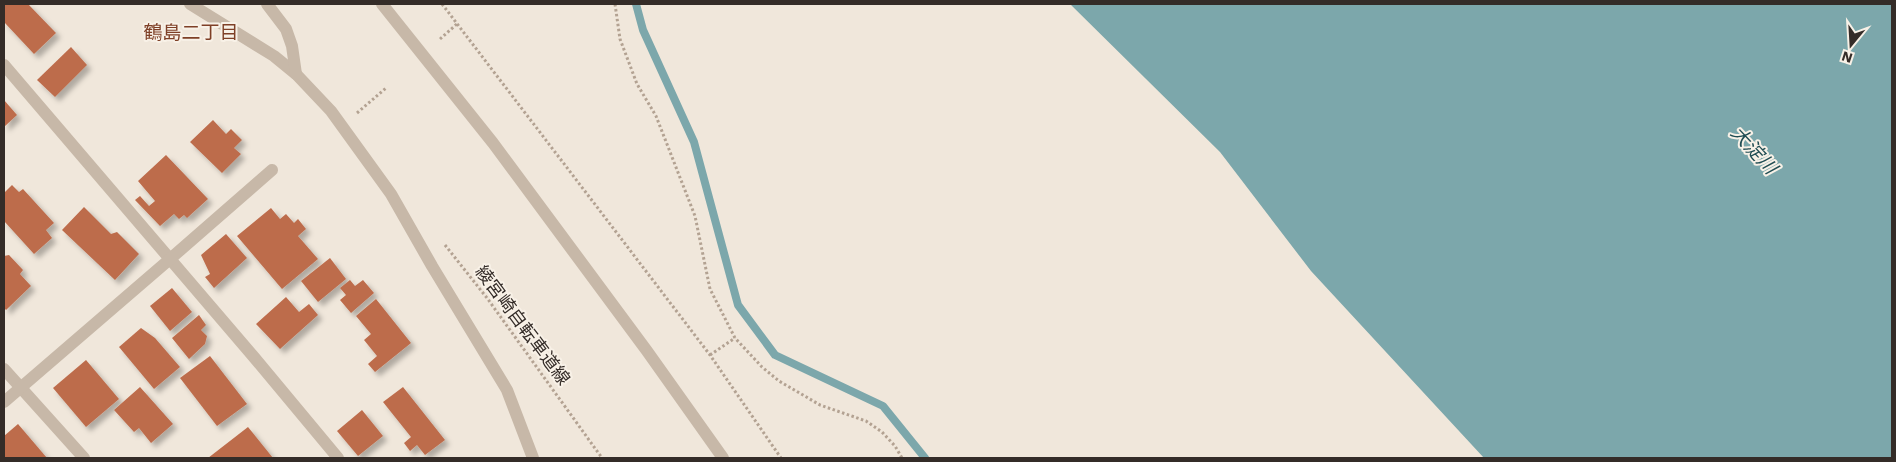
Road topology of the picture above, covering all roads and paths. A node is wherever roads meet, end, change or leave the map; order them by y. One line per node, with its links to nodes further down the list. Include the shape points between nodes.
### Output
1 (190, 4): 9 (street, via 274,56)
2 (267, 4): 9 (street, via 286,28)
3 (382, 4): 24 (street, via 493,143)
4 (442, 4): 6 (path)
5 (615, 4): 15 (path, via 620,39 637,84 656,116 695,216 710,288)
6 (458, 23): 7 (path); 16 (path)
7 (440, 39)
8 (4, 66): 14 (street)
9 (296, 74): 22 (street, via 331,111 391,194 507,390)
10 (386, 88): 11 (path)
11 (356, 113)
12 (272, 170): 14 (street)
13 (441, 240): 23 (path, 綾宮崎自転車道線, via 487,298)
14 (170, 259): 18 (street); 21 (street)
15 (735, 338): 16 (path); 26 (path, via 779,382 820,405 866,421 882,432)
16 (710, 355): 25 (path)
17 (4, 370): 18 (street)
18 (21, 388): 19 (street); 20 (street)
19 (4, 402)
20 (84, 458)
21 (338, 458)
22 (533, 458)
23 (602, 458)
24 (723, 458)
25 (781, 458)
26 (902, 458)

